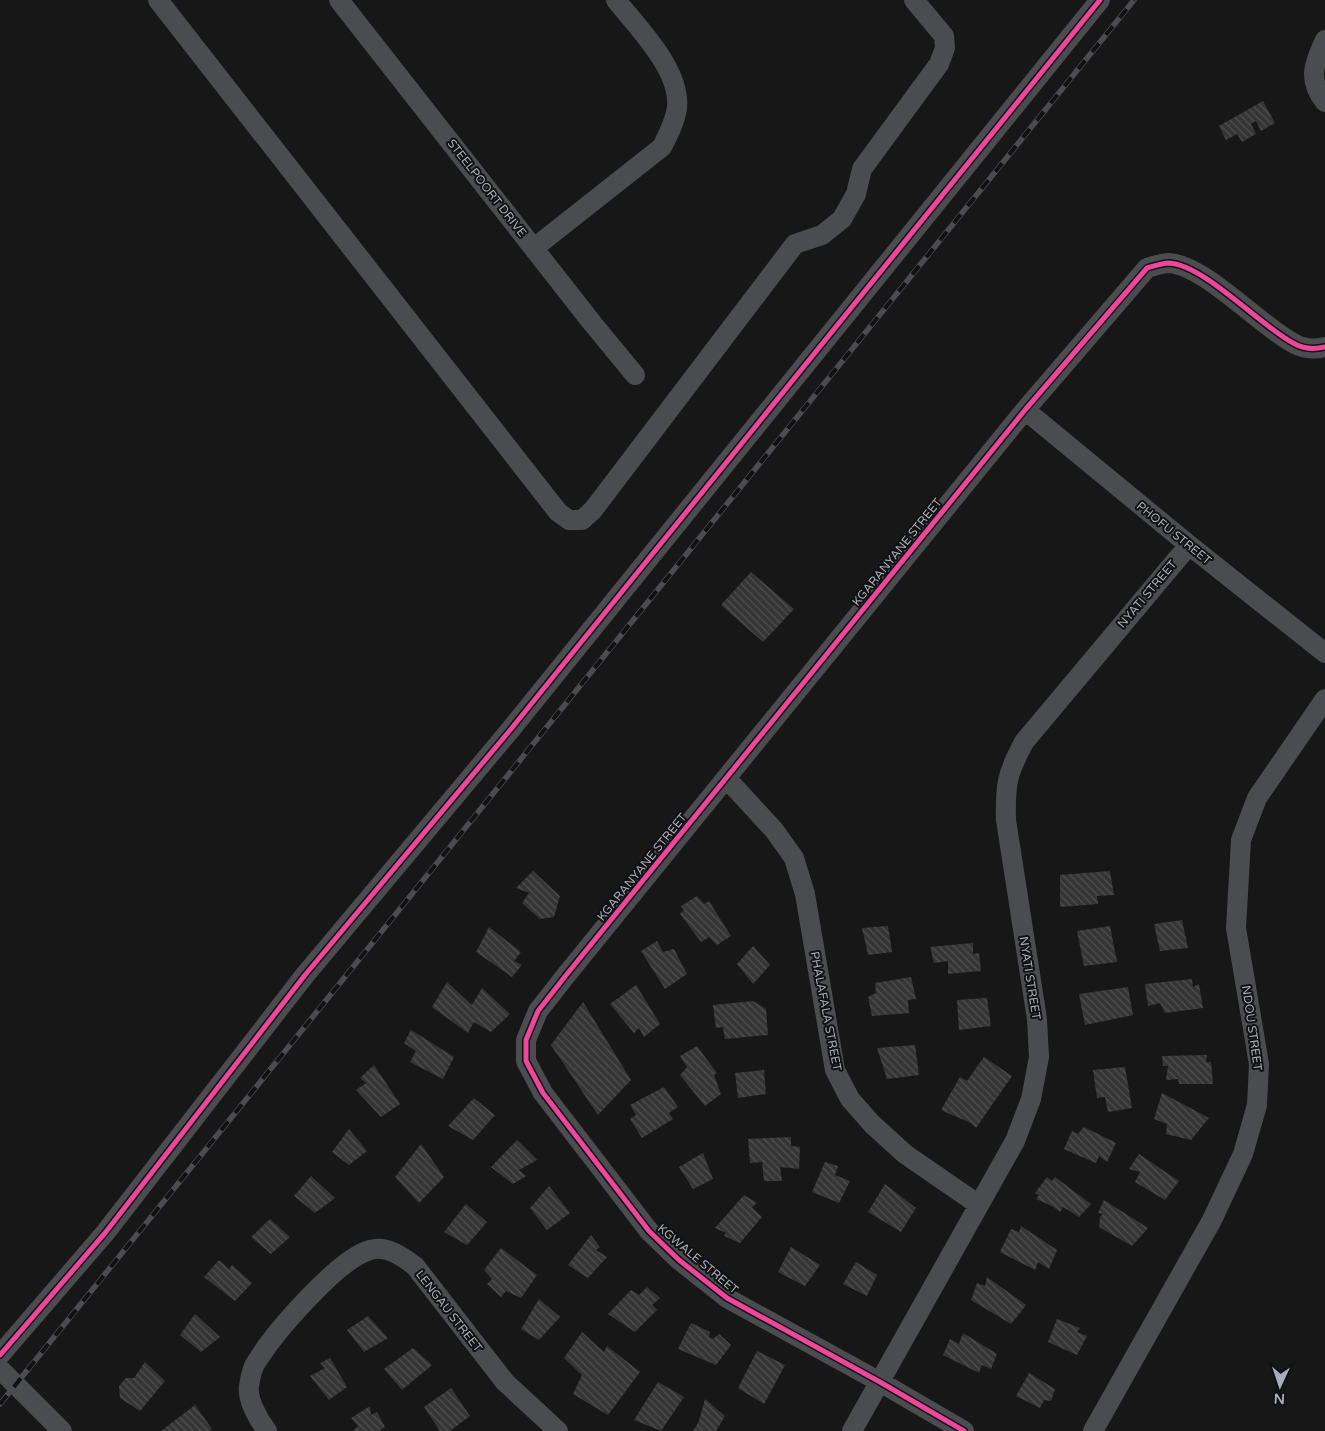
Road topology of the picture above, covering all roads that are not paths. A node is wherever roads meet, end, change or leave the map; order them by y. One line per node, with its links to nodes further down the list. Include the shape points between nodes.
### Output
1 (158, 0): 4 (street, via 558,512 569,520 582,520 593,510 795,244 822,234 842,219 856,194 862,169 939,64 945,48 944,36)
2 (339, 0): 8 (street, STEELPOORT DRIVE)
3 (616, 0): 8 (street, via 664,60 673,78 677,106 673,123 662,147)
4 (914, 0)
5 (1100, 0): 18 (street, via 523,714 305,975 105,1233)
6 (1325, 40): 7 (street, via 1315,61 1313,80)
7 (1325, 102)
8 (534, 248): 10 (street, STEELPOORT DRIVE)
9 (1325, 347): 11 (street, KGARANYANE STREET, via 1315,349 1296,345 1205,278 1185,266 1168,263 1147,268)
10 (634, 375)
11 (1026, 410): 12 (street, PHOFU STREET); 15 (street, KGARANYANE STREET)
12 (1189, 545): 13 (street, PHOFU STREET); 17 (street, NYATI STREET, via 1024,742 1011,766 1005,789 1006,820 1037,1019 1039,1057 1031,1099 1015,1141)
13 (1325, 653)
14 (1325, 699): 26 (street, NDOU STREET, via 1257,798 1241,840 1236,928 1259,1064 1257,1105 1243,1154 1212,1220)
15 (726, 779): 16 (street, KGARANYANE STREET); 17 (street, PHALAFALA STREET, via 774,830 794,858 805,894 836,1070 850,1099 905,1154)
16 (538, 1011): 20 (street, KGWALE STREET, via 526,1040 526,1061 532,1076 649,1231 727,1298)
17 (979, 1206): 20 (street, NYATI STREET)
18 (0, 1355)
19 (0, 1369): 21 (street)
20 (880, 1382): 24 (street, NYATI STREET); 25 (street, KGWALE STREET)
21 (62, 1431)
22 (267, 1431): 23 (street, LENGAU STREET, via 256,1415 248,1388 255,1362 295,1311 323,1283 360,1254 372,1249 385,1249 415,1266 505,1382)
23 (558, 1431)
24 (852, 1431)
25 (964, 1431)
26 (1094, 1431)

